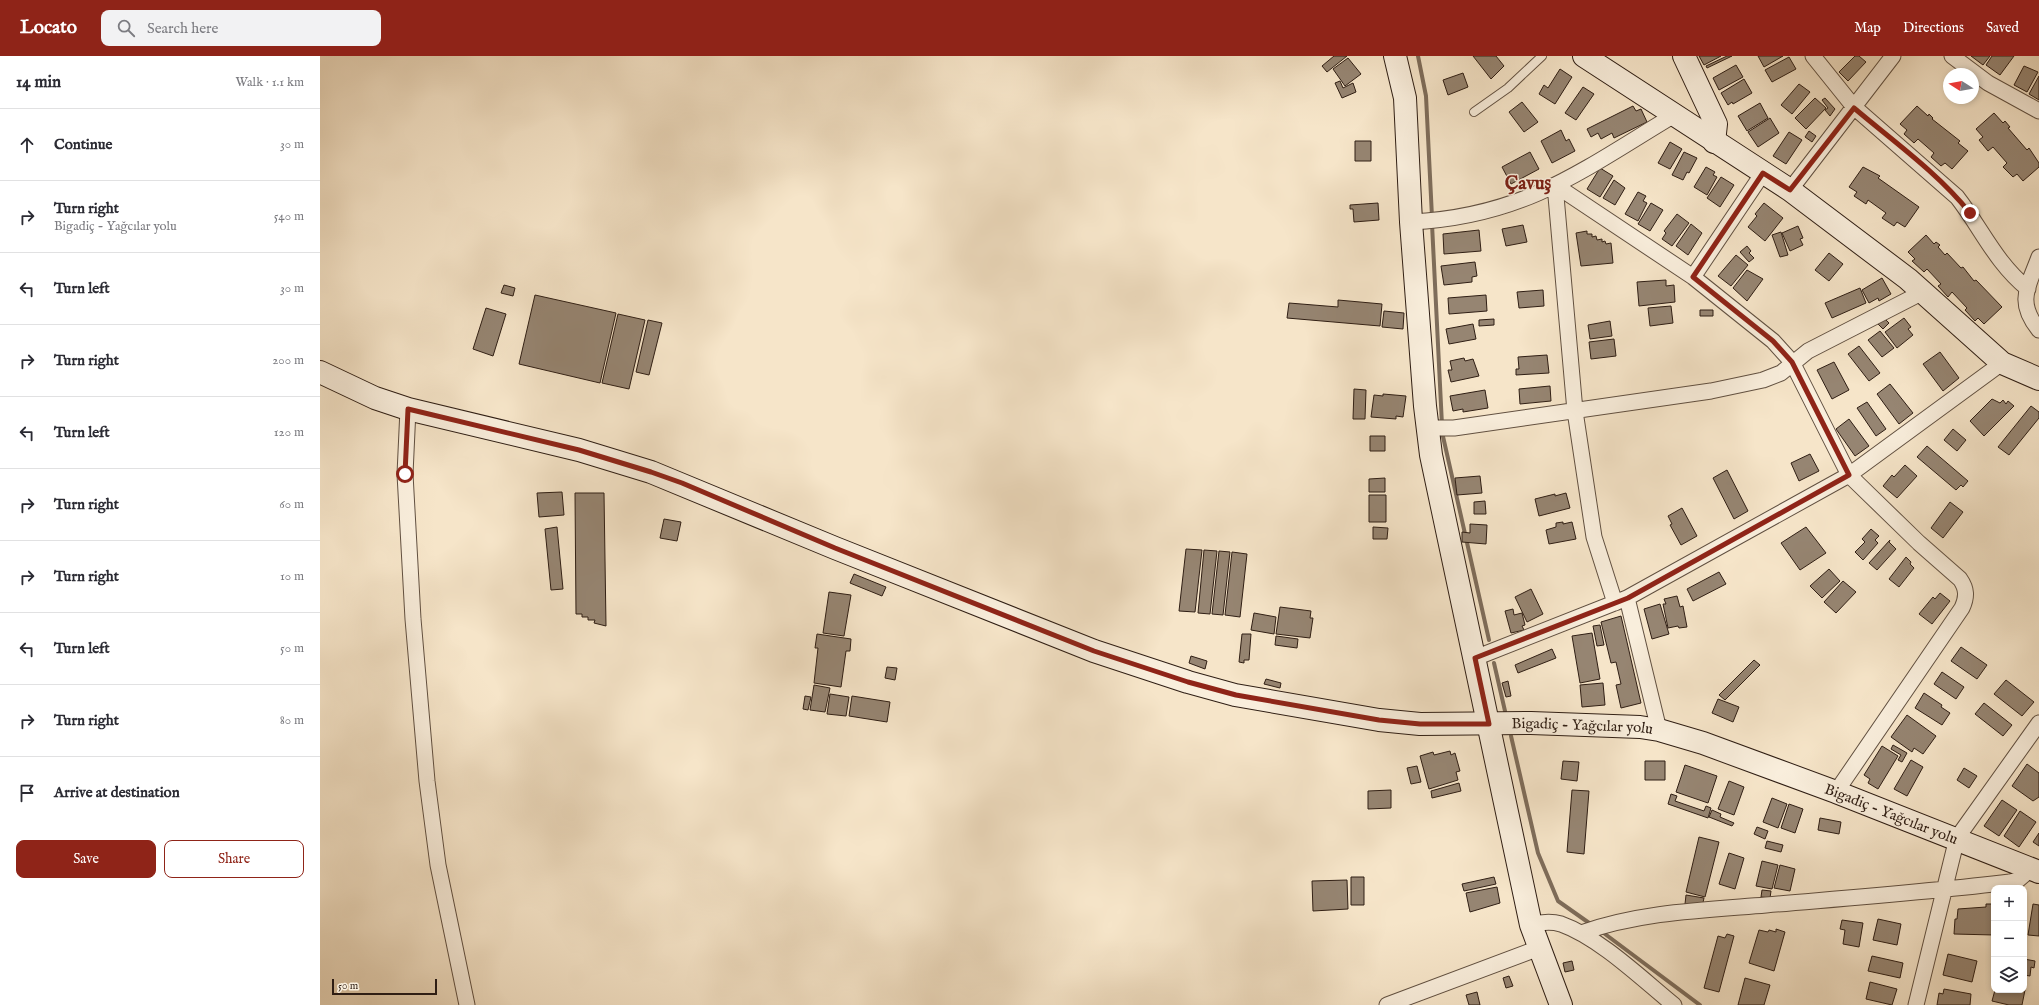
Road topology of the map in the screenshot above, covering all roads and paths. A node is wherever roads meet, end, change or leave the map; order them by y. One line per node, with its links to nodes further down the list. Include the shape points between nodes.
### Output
1 (1395, 56): 16 (main road, via 1405,98)
2 (1542, 56): 10 (lane, via 1508,88)
3 (1584, 56): 11 (main road)
4 (1684, 56): 12 (main road, via 1716,124)
5 (1813, 56): 8 (street)
6 (1893, 56): 8 (street)
7 (1952, 56): 9 (street, via 1988,83)
8 (1854, 108): 15 (street); 19 (street, via 1957,197 1970,213 2001,264)
9 (2039, 111)
10 (1474, 112)
11 (1676, 114): 12 (main road); 14 (street)
12 (1714, 142): 13 (main road)
13 (1763, 173): 15 (main road); 18 (street)
14 (1555, 185): 16 (street, via 1505,205 1436,220); 18 (street); 27 (street)
15 (1790, 190): 20 (main road)
16 (1416, 221): 28 (main road)
17 (2039, 257): 19 (street)
18 (1693, 277): 22 (street, via 1768,336)
19 (2028, 289): 21 (street, via 2026,312)
20 (1922, 292): 22 (street, via 1808,351); 23 (main road)
21 (2039, 330)
22 (1792, 362): 27 (street, via 1781,373 1771,377 1711,391); 29 (street)
23 (2002, 363): 25 (main road); 29 (street)
24 (320, 372): 26 (main road, Bigadiç - Yağcılar yolu, via 375,398)
25 (2039, 379)
26 (408, 409): 33 (main road, Bigadiç - Yağcılar yolu, via 579,450 651,472 1094,651 1188,682 1243,696 1379,720 1420,724); 42 (street, via 405,474 413,619 428,781 438,865)
27 (1575, 411): 28 (street, via 1454,428); 30 (street, via 1594,537)
28 (1431, 428): 31 (main road)
29 (1849, 475): 30 (street); 35 (street, via 1960,579 1966,592 1966,600)
30 (1621, 600): 31 (street); 34 (street)
31 (1475, 658): 33 (main road)
32 (2039, 723): 36 (street)
33 (1489, 724): 34 (main road, Bigadiç - Yağcılar yolu, via 1531,723); 39 (main road)
34 (1659, 730): 35 (main road, Bigadiç - Yağcılar yolu, via 1703,743)
35 (1836, 792): 36 (main road, Bigadiç - Yağcılar yolu)
36 (1957, 838): 37 (main road, Bigadiç - Yağcılar yolu); 38 (street)
37 (2035, 871): 38 (street, via 2010,882)
38 (1945, 890): 40 (street, via 1676,912); 46 (street)
39 (1531, 925): 40 (street, via 1553,922); 41 (main road)
40 (1586, 931): 45 (street)
41 (1539, 948): 43 (street); 44 (main road)
42 (467, 1005)
43 (1387, 1005)
44 (1561, 1005)
45 (1674, 1005)
46 (1916, 1005)

